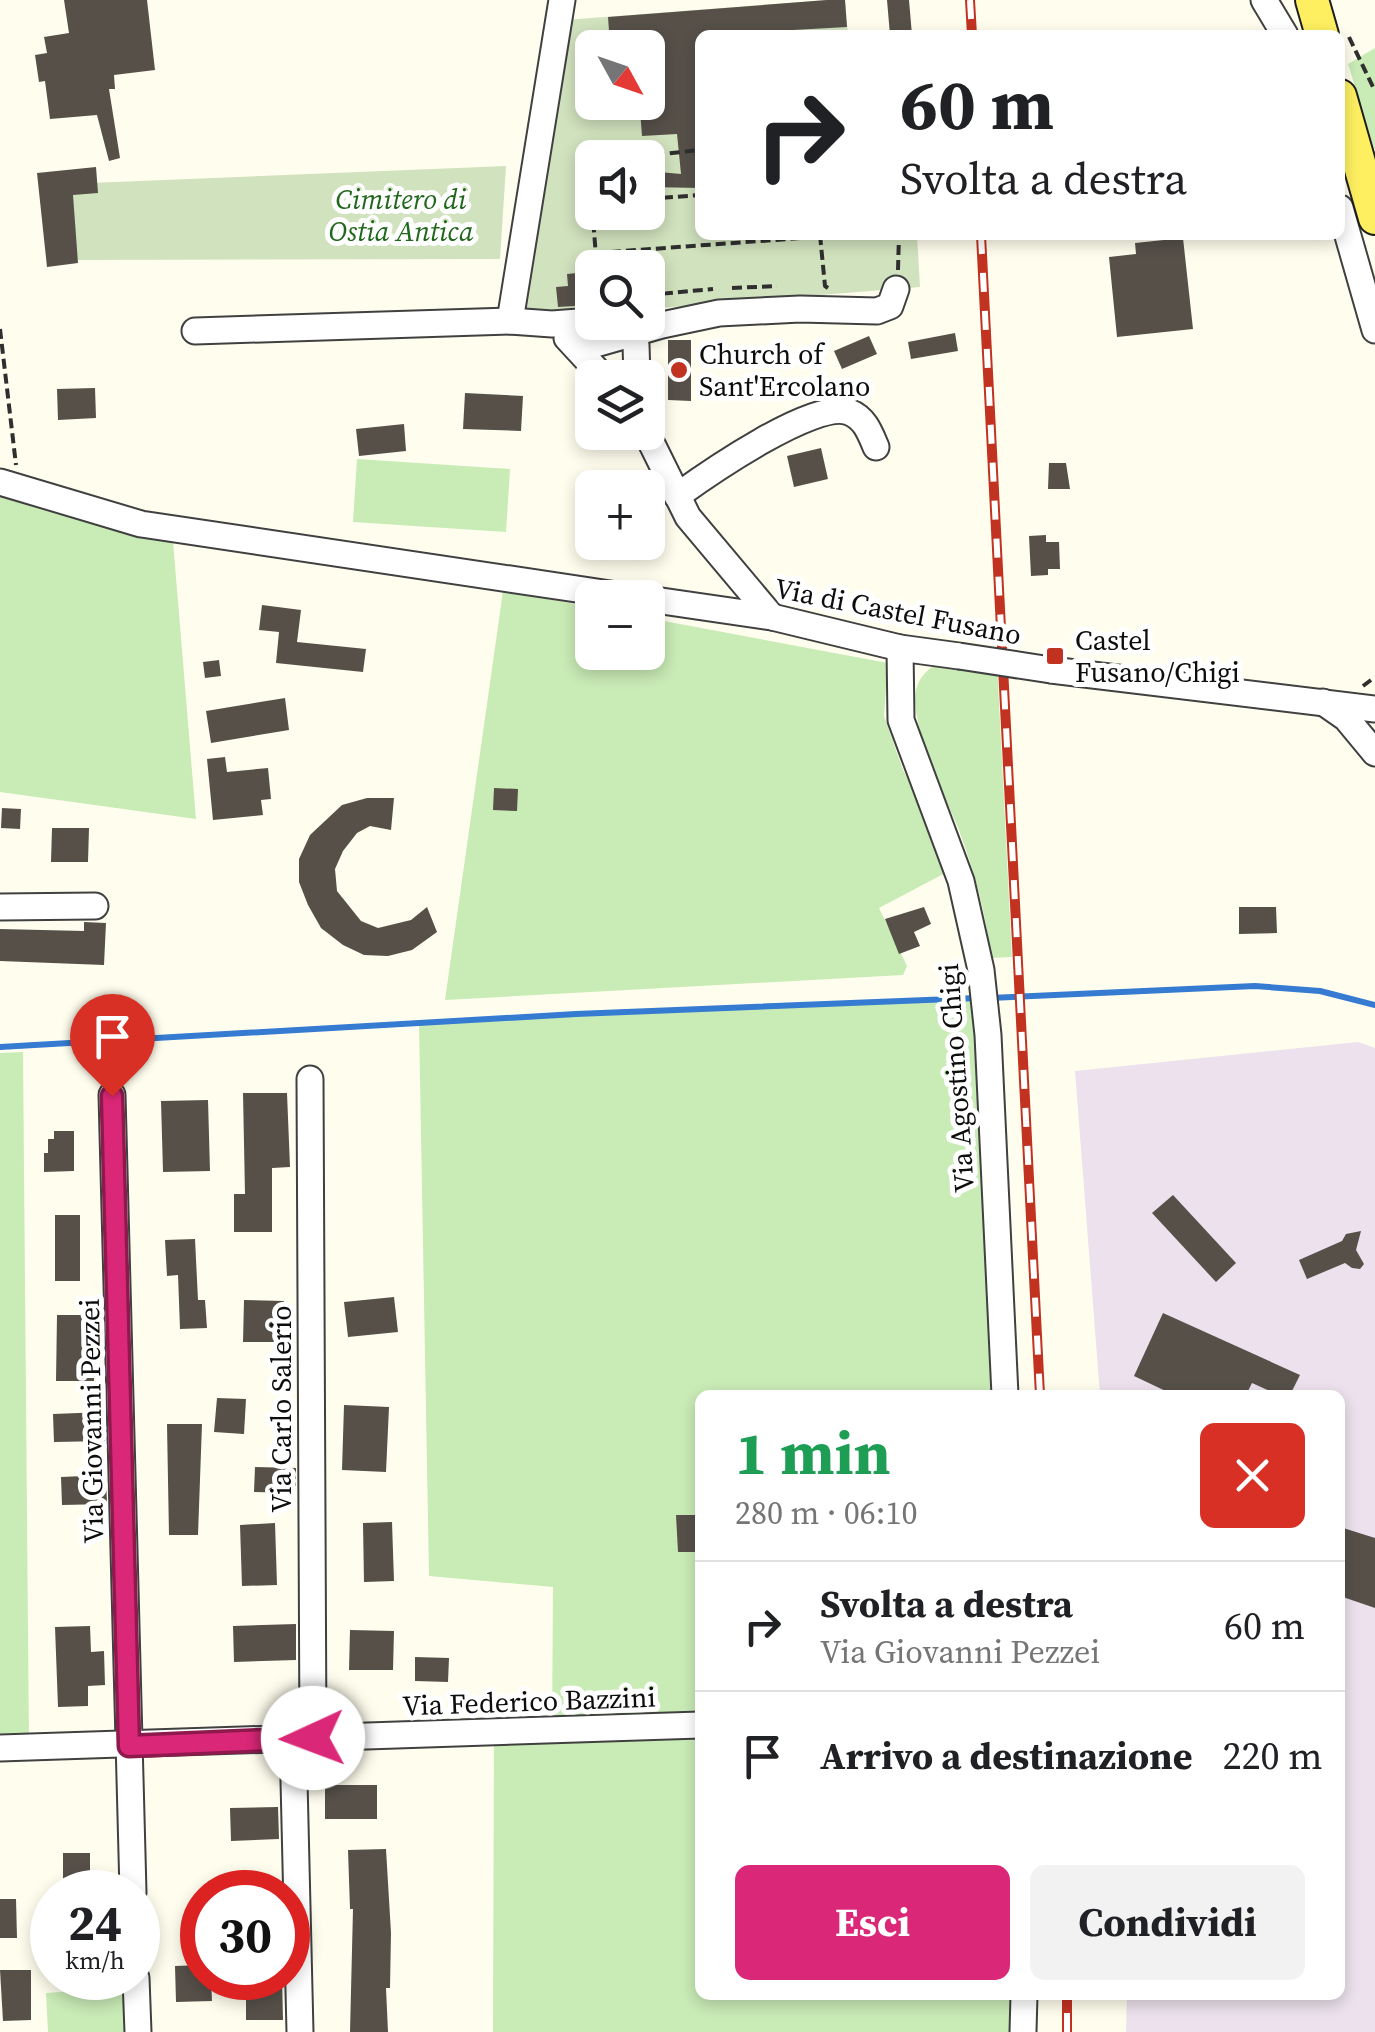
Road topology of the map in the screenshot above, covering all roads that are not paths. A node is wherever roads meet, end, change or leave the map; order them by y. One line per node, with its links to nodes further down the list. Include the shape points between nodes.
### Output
1 (562, 0): 12 (street)
2 (1264, 0): 5 (street)
3 (1280, 0): 6 (street)
4 (1312, 0): 7 (main road)
5 (1285, 30)
6 (1287, 30)
7 (1333, 30)
8 (1345, 113): 9 (main road)
9 (1375, 218)
10 (1345, 225): 16 (street)
11 (896, 289): 15 (street, via 890,306 877,312 719,313)
12 (510, 321): 14 (street); 17 (street)
13 (575, 322): 14 (street)
14 (552, 324): 19 (street)
15 (665, 324)
16 (1375, 330)
17 (195, 332)
18 (601, 340): 19 (street)
19 (578, 349): 20 (street)
20 (588, 360)
21 (876, 448): 24 (street, via 866,424 833,410 784,429)
22 (655, 450): 24 (street)
23 (6, 488): 25 (street, via 141,524)
24 (677, 496): 27 (street)
25 (575, 589)
26 (665, 601): 27 (street, Via di Castel Fusano)
27 (772, 617): 28 (street, Via di Castel Fusano)
28 (900, 648): 29 (street, Via di Castel Fusano, bridge); 36 (street, Via Agostino Chigi, via 900,720 961,881 981,970)
29 (1318, 700): 30 (street, Via di Castel Fusano); 31 (street, via 1346,718)
30 (1375, 708)
31 (1375, 752)
32 (95, 906): 33 (street)
33 (0, 907)
34 (310, 1079): 38 (street, Via Carlo Salerio)
35 (112, 1096): 39 (street, Via Giovanni Pezzei)
36 (1005, 1390)
37 (695, 1725): 38 (street, Via Federico Bazzini)
38 (303, 1738): 39 (street, Via Federico Bazzini); 45 (street, Via Carlo Salerio)
39 (129, 1746): 40 (street, Via Federico Bazzini); 41 (street, Via Giovanni Pezzei)
40 (0, 1748)
41 (132, 1870)
42 (137, 2000): 44 (street)
43 (1024, 2000): 46 (street)
44 (138, 2032)
45 (300, 2032)
46 (1023, 2032)

